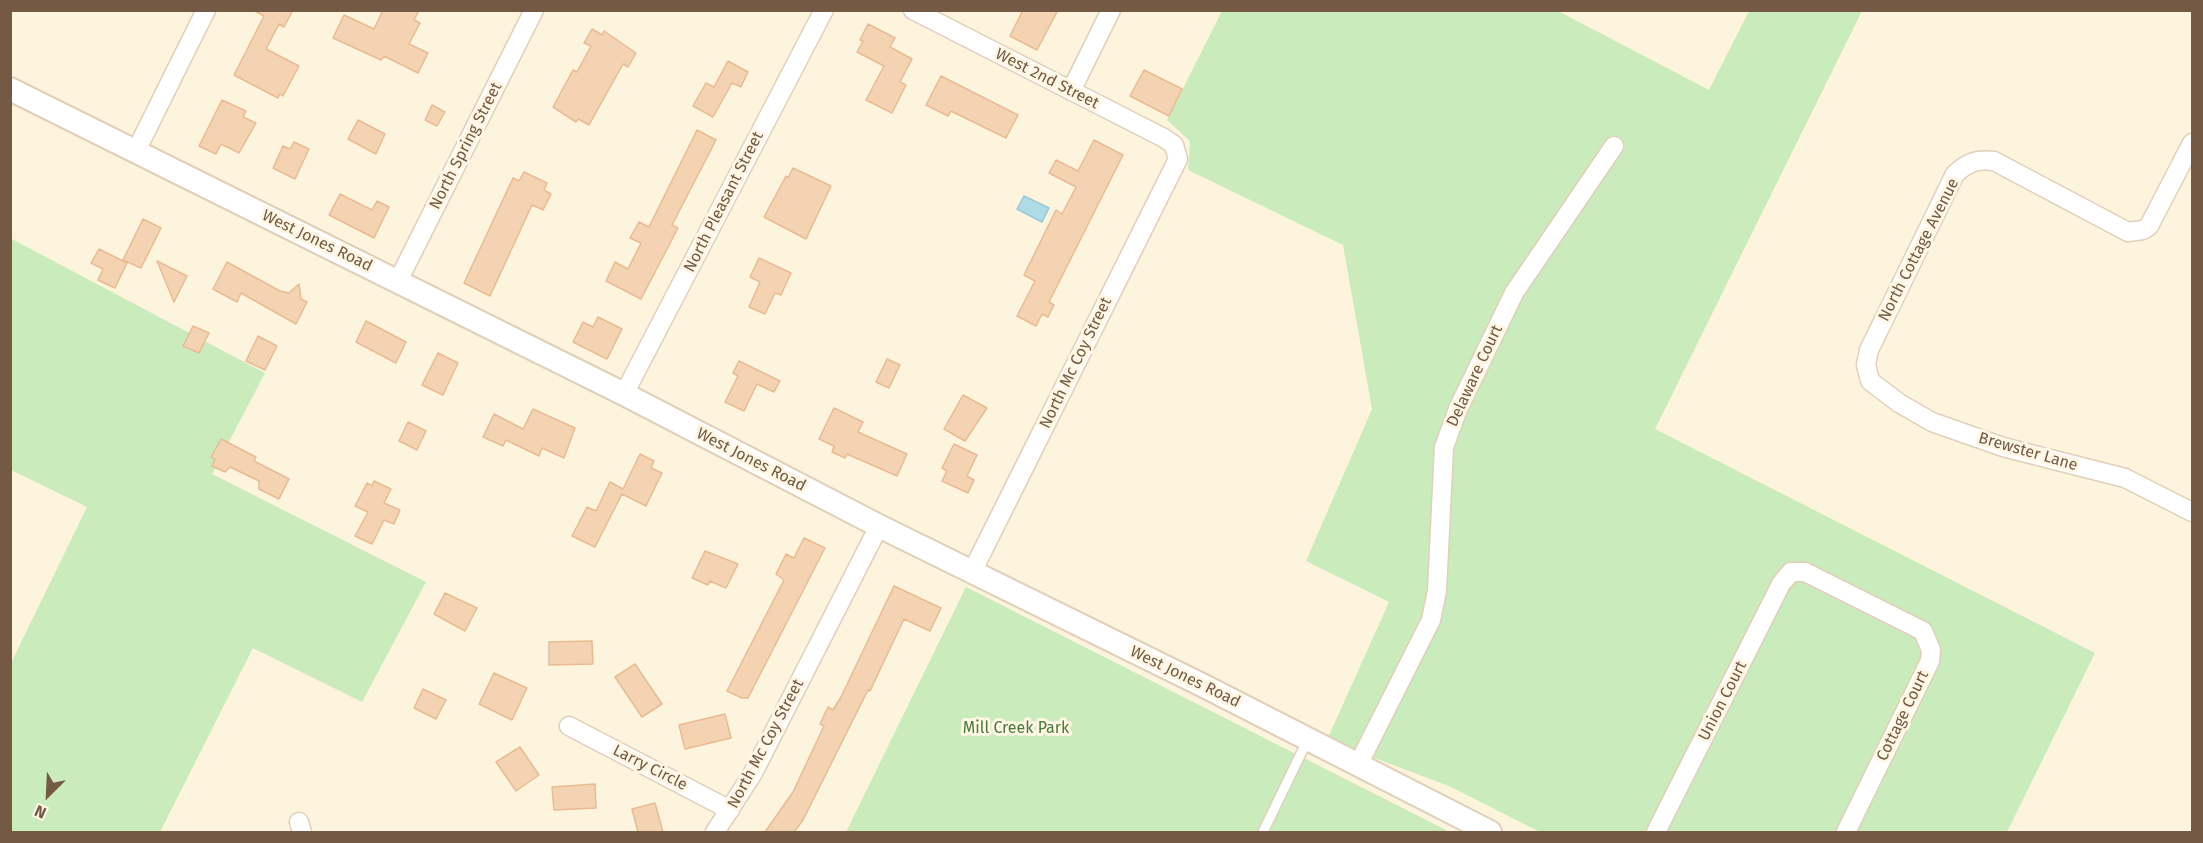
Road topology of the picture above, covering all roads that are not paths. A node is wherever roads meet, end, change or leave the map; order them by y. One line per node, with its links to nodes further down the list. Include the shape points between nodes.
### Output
1 (206, 10): 10 (street)
2 (534, 10): 12 (street, North Spring Street)
3 (824, 10): 14 (street, North Pleasant Street)
4 (913, 10): 7 (street, West 2nd Street)
5 (1111, 10): 7 (street)
6 (10, 89): 10 (street, West Jones Road)
7 (1071, 91): 11 (street, West 2nd Street, via 1164,138 1174,145)
8 (2193, 143): 13 (street, North Cottage Avenue, via 2149,226 2128,232 1994,161 1979,159 1965,164 1955,174 1869,350 1866,365)
9 (1614, 146): 21 (street, Delaware Court, via 1514,293 1458,409 1444,447 1437,591 1431,620)
10 (136, 151): 12 (street, West Jones Road)
11 (1176, 153): 17 (street, North Mc Coy Street, via 1178,159)
12 (398, 281): 14 (street, West Jones Road)
13 (1870, 381): 15 (street, Brewster Lane, via 1932,422 2003,447 2125,478)
14 (624, 394): 16 (street, West Jones Road)
15 (2193, 512)
16 (879, 526): 17 (street, West Jones Road); 22 (street, North Mc Coy Street, via 753,774)
17 (972, 572): 20 (street, West Jones Road)
18 (1791, 572): 26 (street, Union Court, via 1781,584); 27 (street, Cottage Court, via 1805,572 1923,632 1931,650 1930,661)
19 (569, 726): 22 (street, Larry Circle)
20 (1308, 740): 21 (street, West Jones Road); 24 (lane)
21 (1358, 765): 25 (street, West Jones Road)
22 (730, 810): 23 (street, North Mc Coy Street)
23 (715, 832)
24 (1263, 832)
25 (1490, 832)
26 (1656, 832)
27 (1846, 832)

